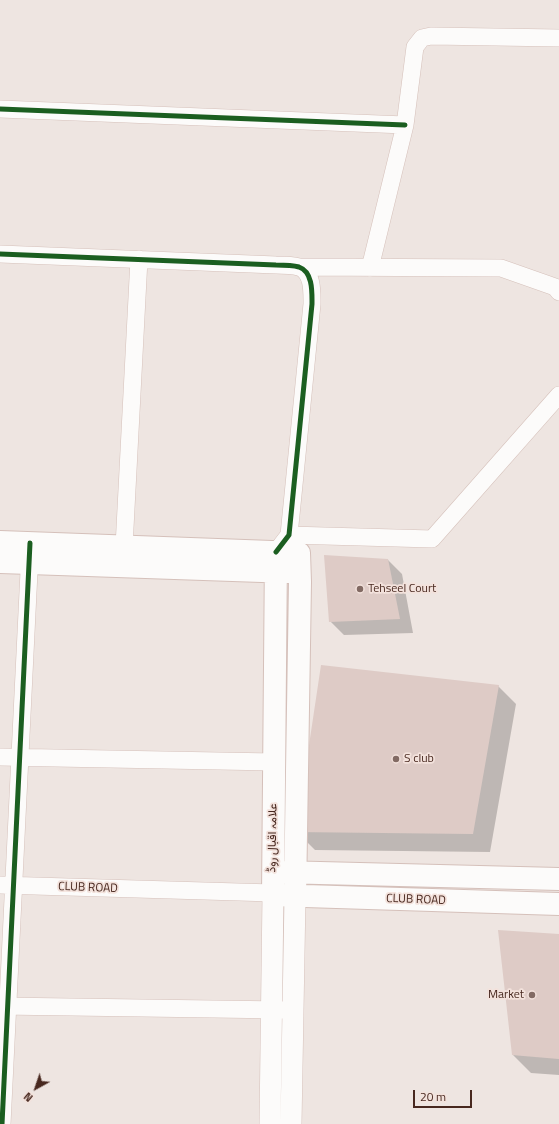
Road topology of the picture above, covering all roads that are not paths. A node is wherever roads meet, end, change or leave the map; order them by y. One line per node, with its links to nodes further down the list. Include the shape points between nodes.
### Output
1 (559, 38): 3 (street, via 422,38 415,47)
2 (0, 109): 3 (street)
3 (405, 125): 7 (street)
4 (0, 254): 5 (street)
5 (139, 259): 6 (street); 11 (street)
6 (299, 267): 7 (street); 13 (street, via 308,274 312,285 312,304)
7 (370, 268): 8 (street, via 501,268 555,287)
8 (559, 292)
9 (559, 395): 13 (street, via 432,539)
10 (0, 542): 12 (main road)
11 (124, 547): 12 (main road); 15 (main road)
12 (30, 553): 14 (main road); 15 (main road); 17 (street)
13 (296, 553): 15 (main road); 19 (main road, علامہ اقبال روڈ)
14 (0, 562)
15 (276, 562): 18 (main road, علامہ اقبال روڈ)
16 (0, 757): 17 (street)
17 (20, 758): 18 (street); 21 (street)
18 (274, 762): 22 (main road, علامہ اقبال روڈ)
19 (295, 873): 20 (main road, CLUB ROAD); 22 (main road, CLUB ROAD); 23 (main road, علامہ اقبال روڈ)
20 (559, 879)
21 (7, 886): 22 (street, CLUB ROAD); 25 (street)
22 (273, 887): 23 (main road, CLUB ROAD); 26 (street, علامہ اقبال روڈ)
23 (295, 897): 24 (main road, CLUB ROAD); 27 (street, علامہ اقبال روڈ)
24 (559, 904)
25 (4, 1006): 26 (street); 28 (street)
26 (271, 1010): 27 (street); 29 (street, علامہ اقبال روڈ)
27 (293, 1010): 30 (street, علامہ اقبال روڈ)
28 (2, 1124)
29 (270, 1124)
30 (291, 1124)

